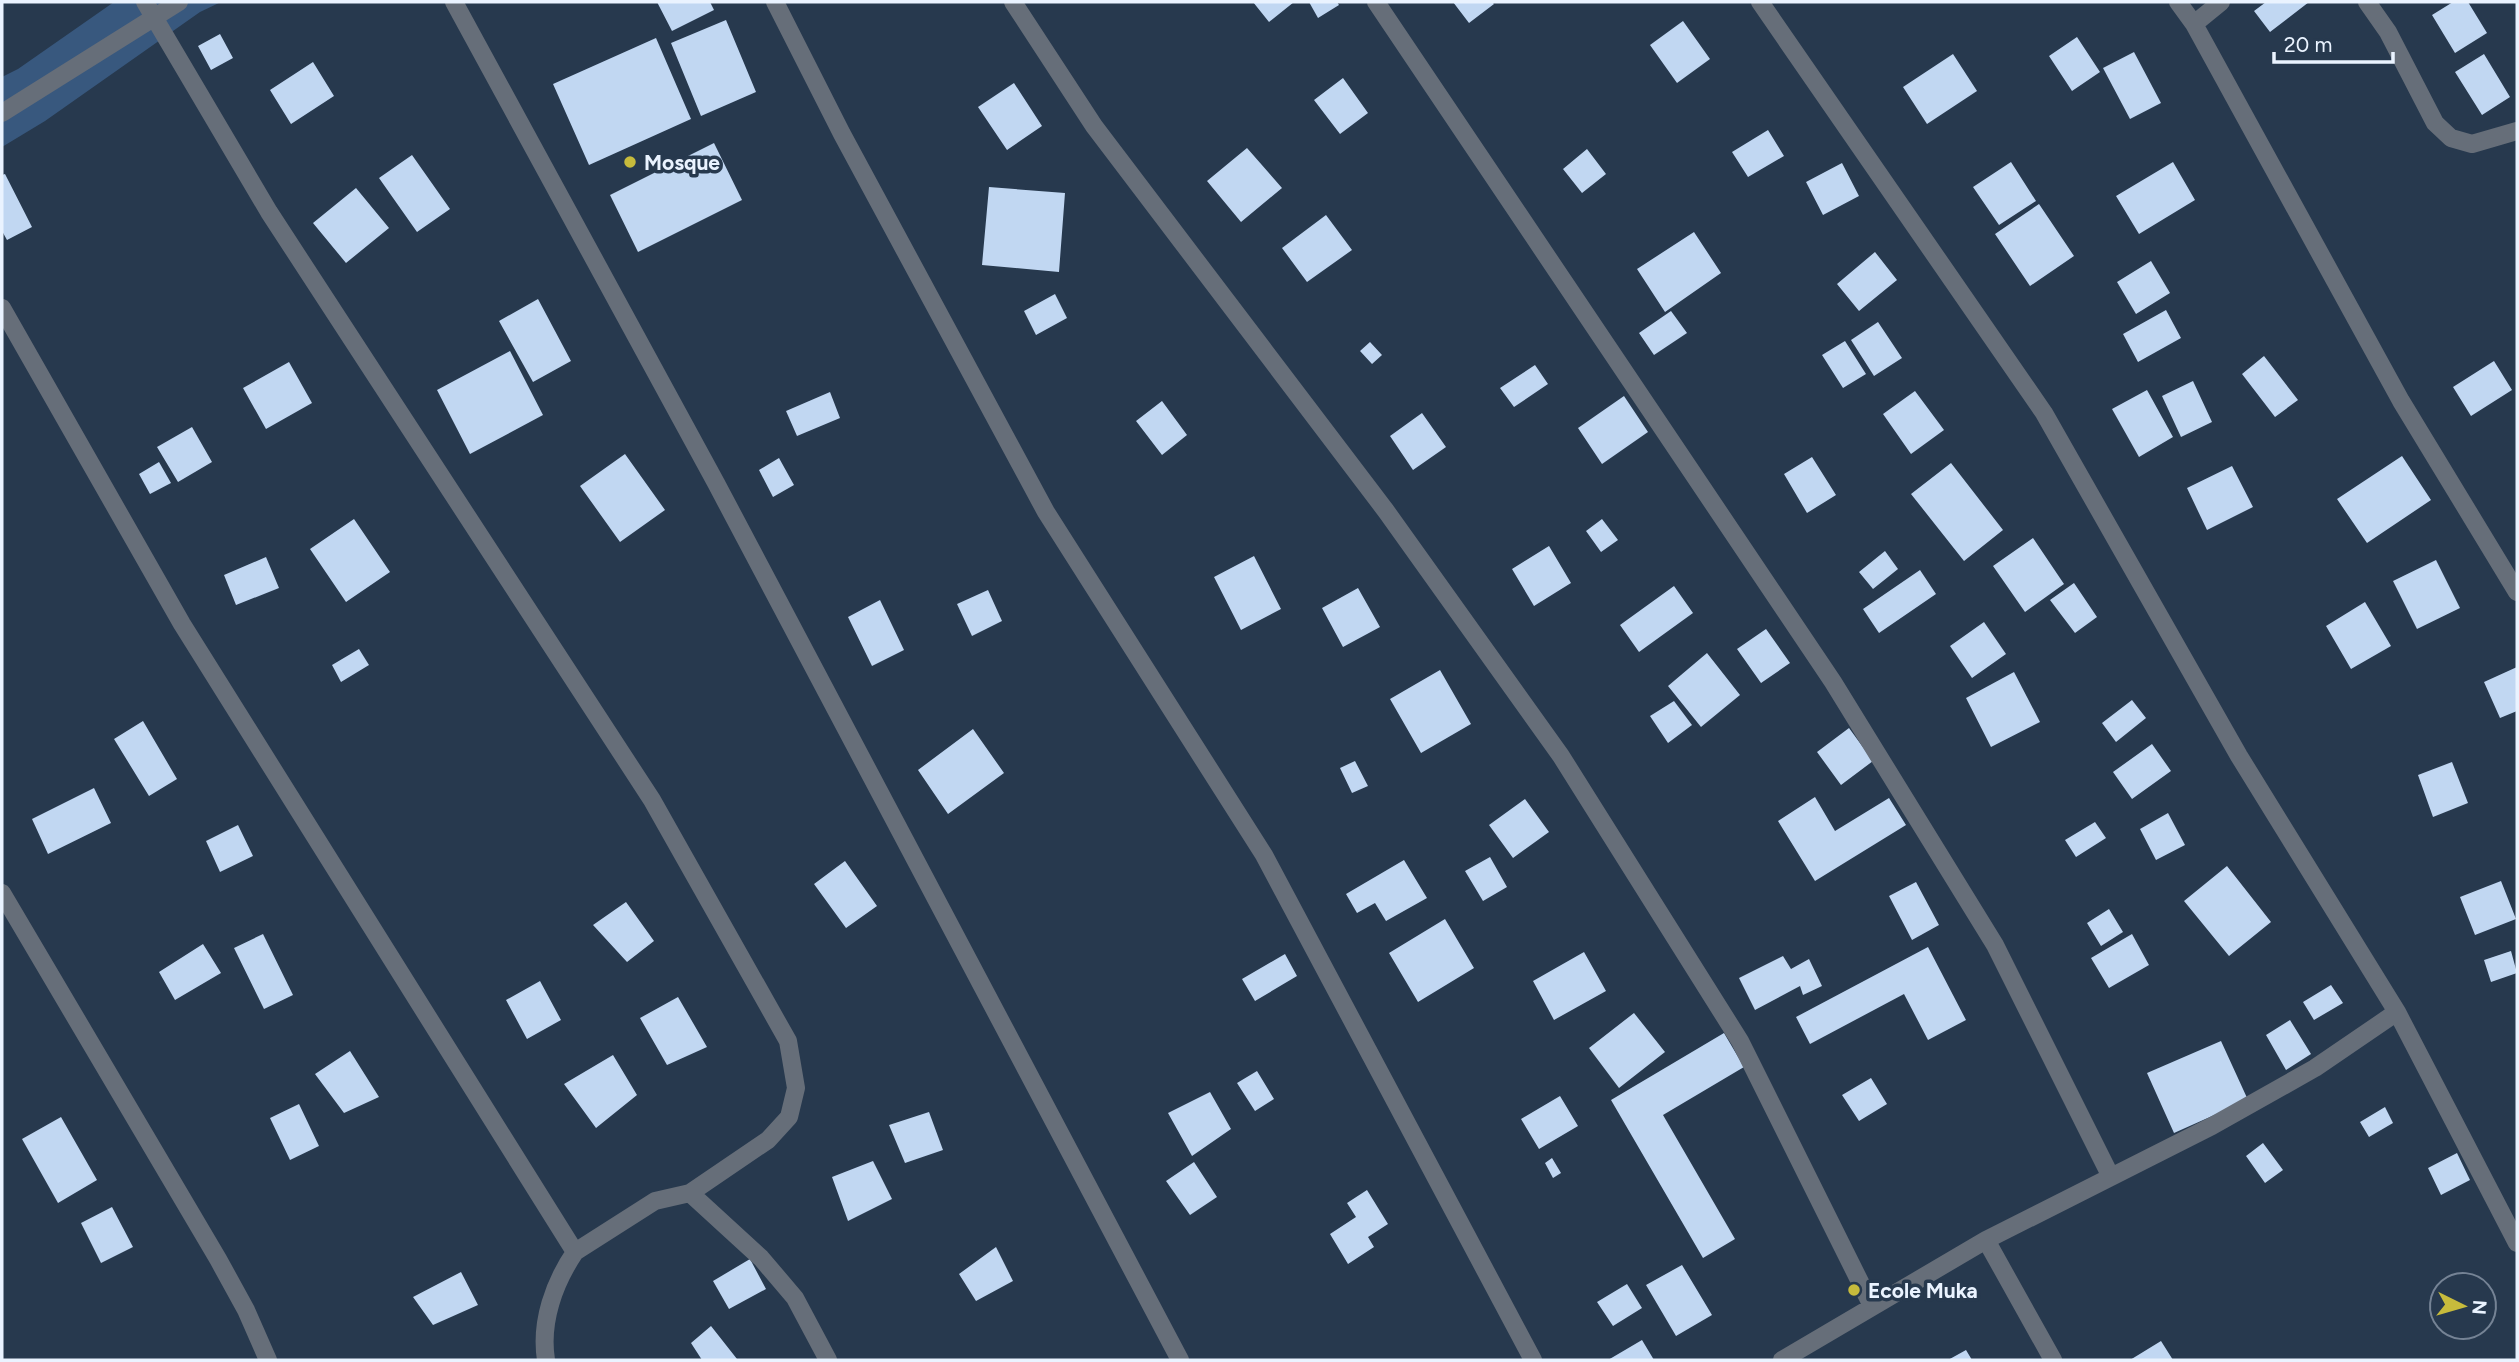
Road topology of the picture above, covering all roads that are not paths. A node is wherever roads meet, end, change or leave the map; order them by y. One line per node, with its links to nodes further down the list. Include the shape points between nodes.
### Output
1 (145, 2): 11 (street)
2 (179, 2): 11 (street)
3 (454, 2): 28 (street, via 723,495)
4 (775, 2): 29 (street, via 1046,512 1264,855)
5 (1013, 2): 24 (street, via 1094,126 1386,511 1561,756 1740,1041)
6 (1376, 2): 19 (street, via 1833,682 1994,945)
7 (1760, 2): 18 (street, via 2044,413 2239,757)
8 (2178, 2): 12 (street)
9 (2221, 2): 12 (street)
10 (2367, 2): 14 (street, via 2435,122 2451,138 2472,144)
11 (155, 18): 13 (street); 20 (street, via 269,212 652,800 788,1041 796,1088 789,1117 768,1140)
12 (2194, 24): 16 (street, via 2401,401)
13 (2, 113)
14 (2517, 131)
15 (2, 308): 23 (street, via 182,624)
16 (2517, 592)
17 (2, 893): 25 (street, via 218,1259)
18 (2397, 1012): 19 (street, via 2315,1068 2212,1126); 22 (street)
19 (2110, 1175): 21 (street)
20 (690, 1193): 23 (street, via 655,1200); 27 (street, via 761,1258 795,1298)
21 (1986, 1240): 24 (street); 31 (street)
22 (2517, 1243)
23 (575, 1252): 26 (street, via 557,1280 543,1343)
24 (1872, 1306): 30 (street)
25 (268, 1360)
26 (546, 1360)
27 (828, 1360)
28 (1180, 1360)
29 (1533, 1360)
30 (1782, 1360)
31 (2053, 1360)

